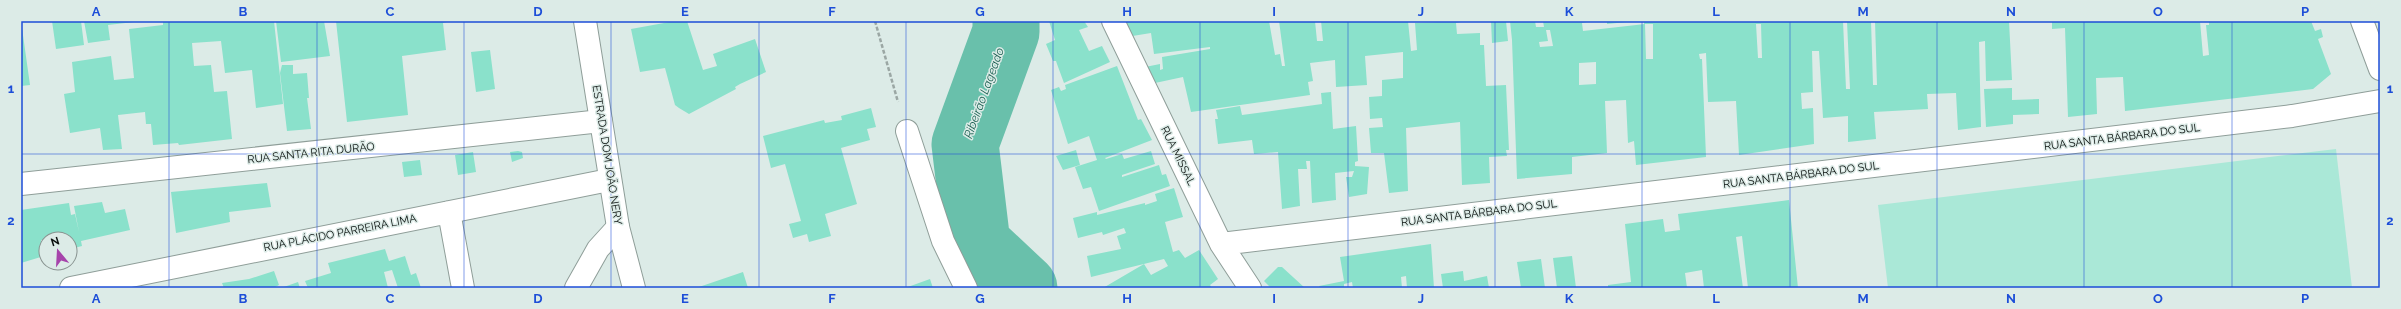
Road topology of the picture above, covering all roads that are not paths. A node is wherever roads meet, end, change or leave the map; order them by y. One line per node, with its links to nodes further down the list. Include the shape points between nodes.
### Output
1 (585, 21): 6 (street, ESTRADA DOM JOÃO NERY)
2 (1113, 21): 12 (street, RUA MISSAL)
3 (2362, 21): 4 (street)
4 (2380, 69)
5 (2380, 101): 12 (street, RUA SANTA BÁRBARA DO SUL, via 2284,117)
6 (602, 121): 8 (street, ESTRADA DOM JOÃO NERY); 9 (street, RUA SANTA RITA DURÃO)
7 (907, 131): 17 (street, via 943,241)
8 (609, 180): 10 (street, RUA PLÁCIDO PARREIRA LIMA); 11 (street, ESTRADA DOM JOÃO NERY)
9 (21, 184)
10 (449, 212): 13 (street, RUA PLÁCIDO PARREIRA LIMA); 14 (street)
11 (618, 227): 15 (street, via 598,249); 16 (street, ESTRADA DOM JOÃO NERY)
12 (1221, 244): 18 (street, RUA MISSAL)
13 (70, 288)
14 (463, 288)
15 (576, 288)
16 (634, 288)
17 (966, 288)
18 (1250, 288)

